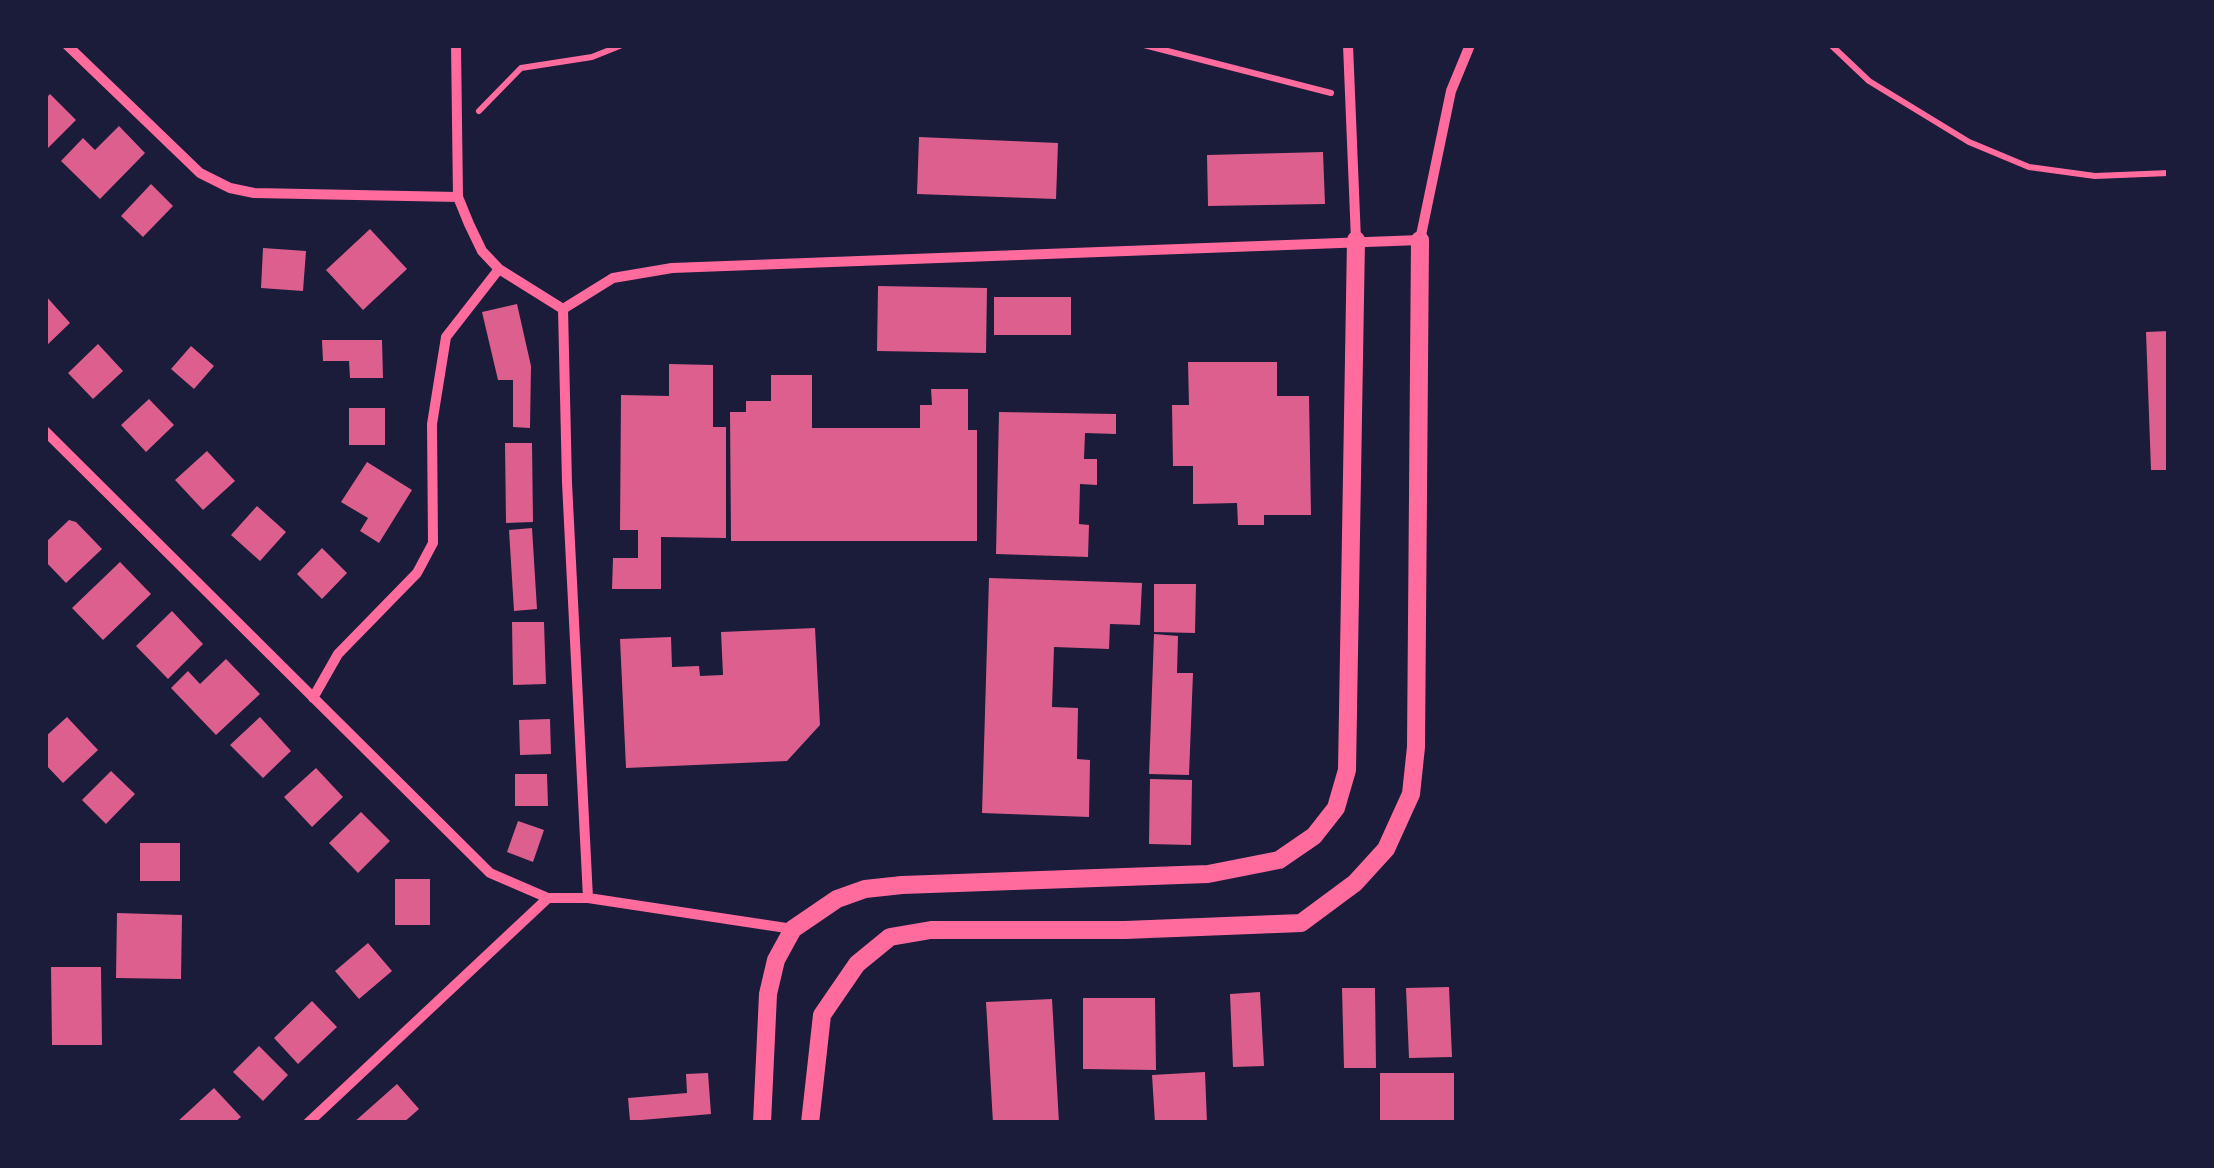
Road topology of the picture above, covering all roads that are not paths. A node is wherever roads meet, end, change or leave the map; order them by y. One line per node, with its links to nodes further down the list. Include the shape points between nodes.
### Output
1 (67, 45): 5 (street, via 200,173 230,188)
2 (456, 45): 5 (street)
3 (1348, 45): 6 (street)
4 (1470, 45): 7 (street, via 1451,92)
5 (458, 197): 8 (street)
6 (1356, 240): 7 (street); 9 (street, via 672,268 613,278); 14 (street, via 1348,770 1336,808 1314,836 1279,860 1208,874 865,889 837,898)
7 (1420, 240): 17 (street, via 1416,747 1411,794 1386,849 1355,884 1301,923 931,930 890,937 857,964 822,1015)
8 (498, 270): 9 (street); 11 (street, via 446,338 432,424 433,542 417,573 338,654)
9 (563, 309): 13 (street)
10 (45, 431): 11 (street)
11 (312, 698): 12 (street, via 490,872)
12 (548, 898): 13 (street); 15 (street)
13 (588, 898): 14 (street)
14 (793, 929): 16 (street, via 768,994)
15 (308, 1123)
16 (762, 1123)
17 (810, 1123)

